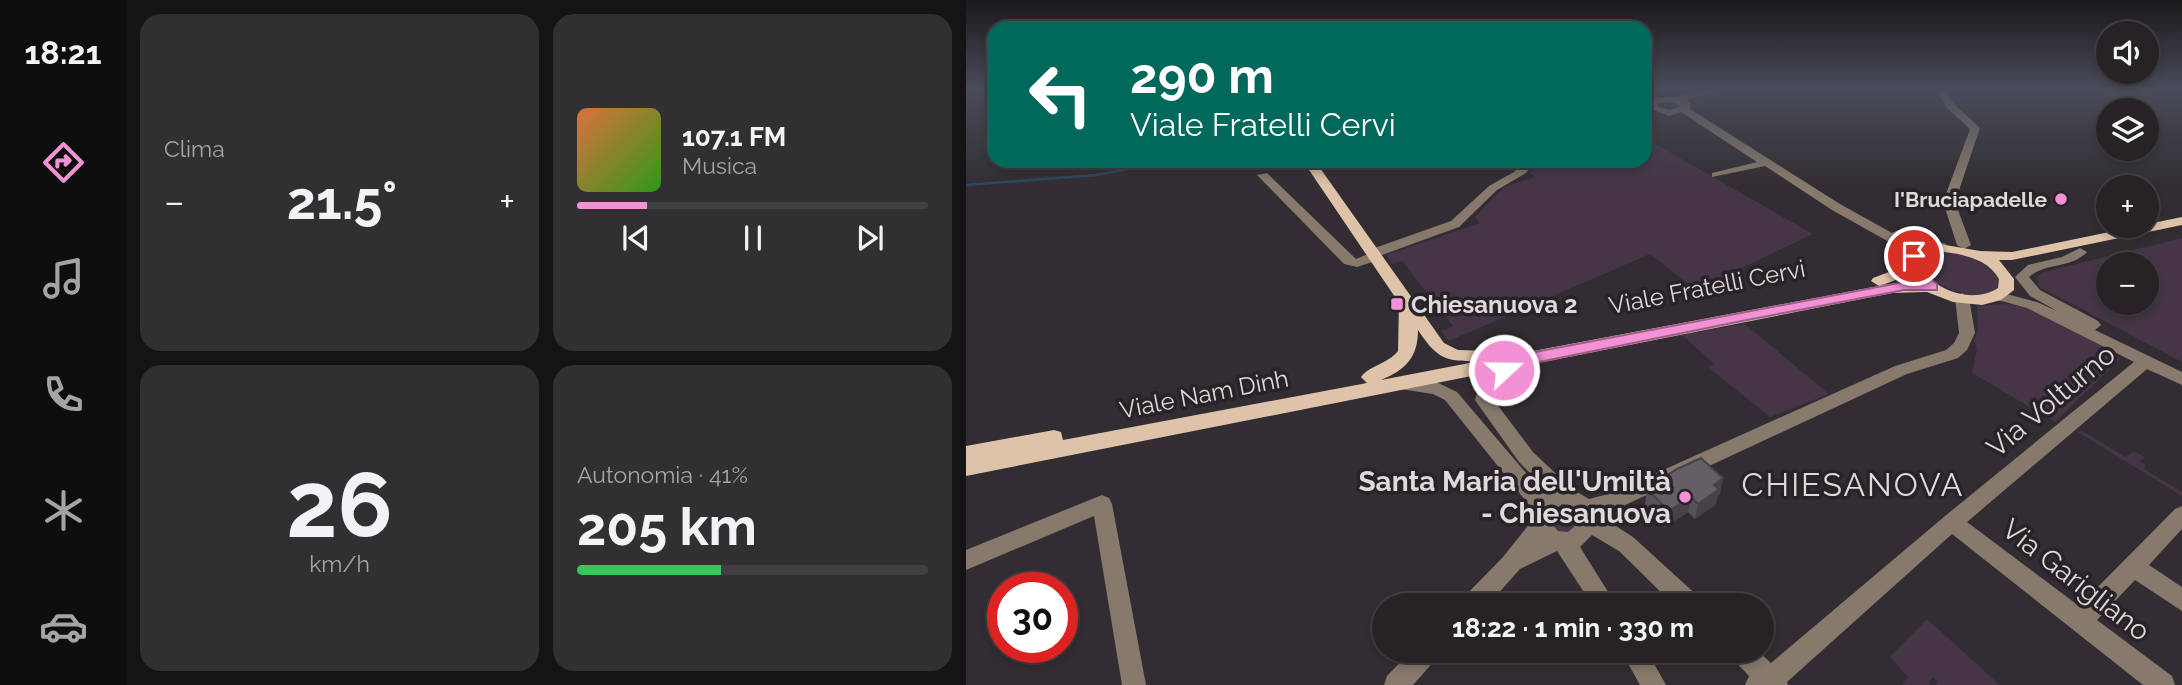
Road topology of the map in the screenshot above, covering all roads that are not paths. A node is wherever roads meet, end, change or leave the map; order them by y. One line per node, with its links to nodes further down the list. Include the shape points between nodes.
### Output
1 (1698, 122): 3 (street)
2 (1968, 122): 12 (street, via 1975,128 1949,202)
3 (1765, 163): 7 (street); 8 (street)
4 (1314, 168): 14 (main road)
5 (1525, 168): 14 (street, via 1493,188 1455,224)
6 (1262, 175): 14 (street, via 1349,261 1357,263)
7 (1716, 175)
8 (1823, 198): 11 (street, via 1907,238); 15 (street, via 1903,244)
9 (2182, 221): 12 (main road, via 2012,256)
10 (2182, 228): 13 (main road)
11 (1941, 247): 12 (main road); 15 (main road, Viale Fratelli Cervi, via 1922,250)
12 (1970, 250): 16 (main road)
13 (2080, 252): 16 (main road, via 2022,264); 22 (street, via 2071,260 2027,270 2022,277 2035,293)
14 (1375, 255): 21 (main road)
15 (1913, 262): 17 (main road, Viale Fratelli Cervi); 23 (main road, Viale Fratelli Cervi, via 1876,281)
16 (2006, 277): 18 (main road, via 2007,290); 20 (street)
17 (1931, 287): 19 (main road, Viale Fratelli Cervi); 24 (main road, Viale Fratelli Cervi, via 1904,286)
18 (1999, 296): 19 (main road, Viale Fratelli Cervi); 20 (street)
19 (1962, 298): 34 (street, via 1967,333 1952,354 1901,370)
20 (2034, 301): 22 (street); 25 (street)
21 (1407, 304): 23 (main road, via 1446,353); 30 (main road, via 1411,339 1405,360)
22 (2104, 332): 27 (street)
23 (1482, 355): 26 (main road, Viale Fratelli Cervi)
24 (1535, 357): 28 (main road, Viale Fratelli Cervi); 33 (street, via 1497,375 1484,400 1526,457)
25 (2146, 361): 29 (street); 37 (street, Via Volturno)
26 (1427, 365): 30 (main road, Viale Nam Dinh)
27 (2182, 370)
28 (1452, 373): 30 (main road, Viale Nam Dinh)
29 (2182, 379)
30 (1380, 381): 31 (main road, Viale Nam Dinh); 32 (main road, Viale Nam Dinh); 36 (street, via 1448,393)
31 (966, 454)
32 (966, 467)
33 (1567, 498): 34 (street); 36 (street, via 1553,499)
34 (1587, 515): 38 (street, via 1581,534); 44 (street)
35 (2182, 515): 41 (street)
36 (1541, 517): 38 (street, via 1547,535); 40 (street)
37 (1952, 522): 46 (street, Via Garigliano); 50 (street, Via Volturno)
38 (1560, 540): 40 (street); 43 (street)
39 (966, 560): 51 (street, via 1102,504)
40 (1511, 564): 42 (street)
41 (2132, 566): 45 (street); 46 (street)
42 (1483, 593)
43 (1598, 593)
44 (1678, 593)
45 (2182, 600)
46 (2081, 621): 54 (street, Via Garigliano)
47 (1417, 663): 52 (street)
48 (1640, 663): 53 (street)
49 (1751, 663): 50 (street)
50 (1768, 683)
51 (1133, 685)
52 (1396, 685)
53 (1654, 685)
54 (2164, 685)

